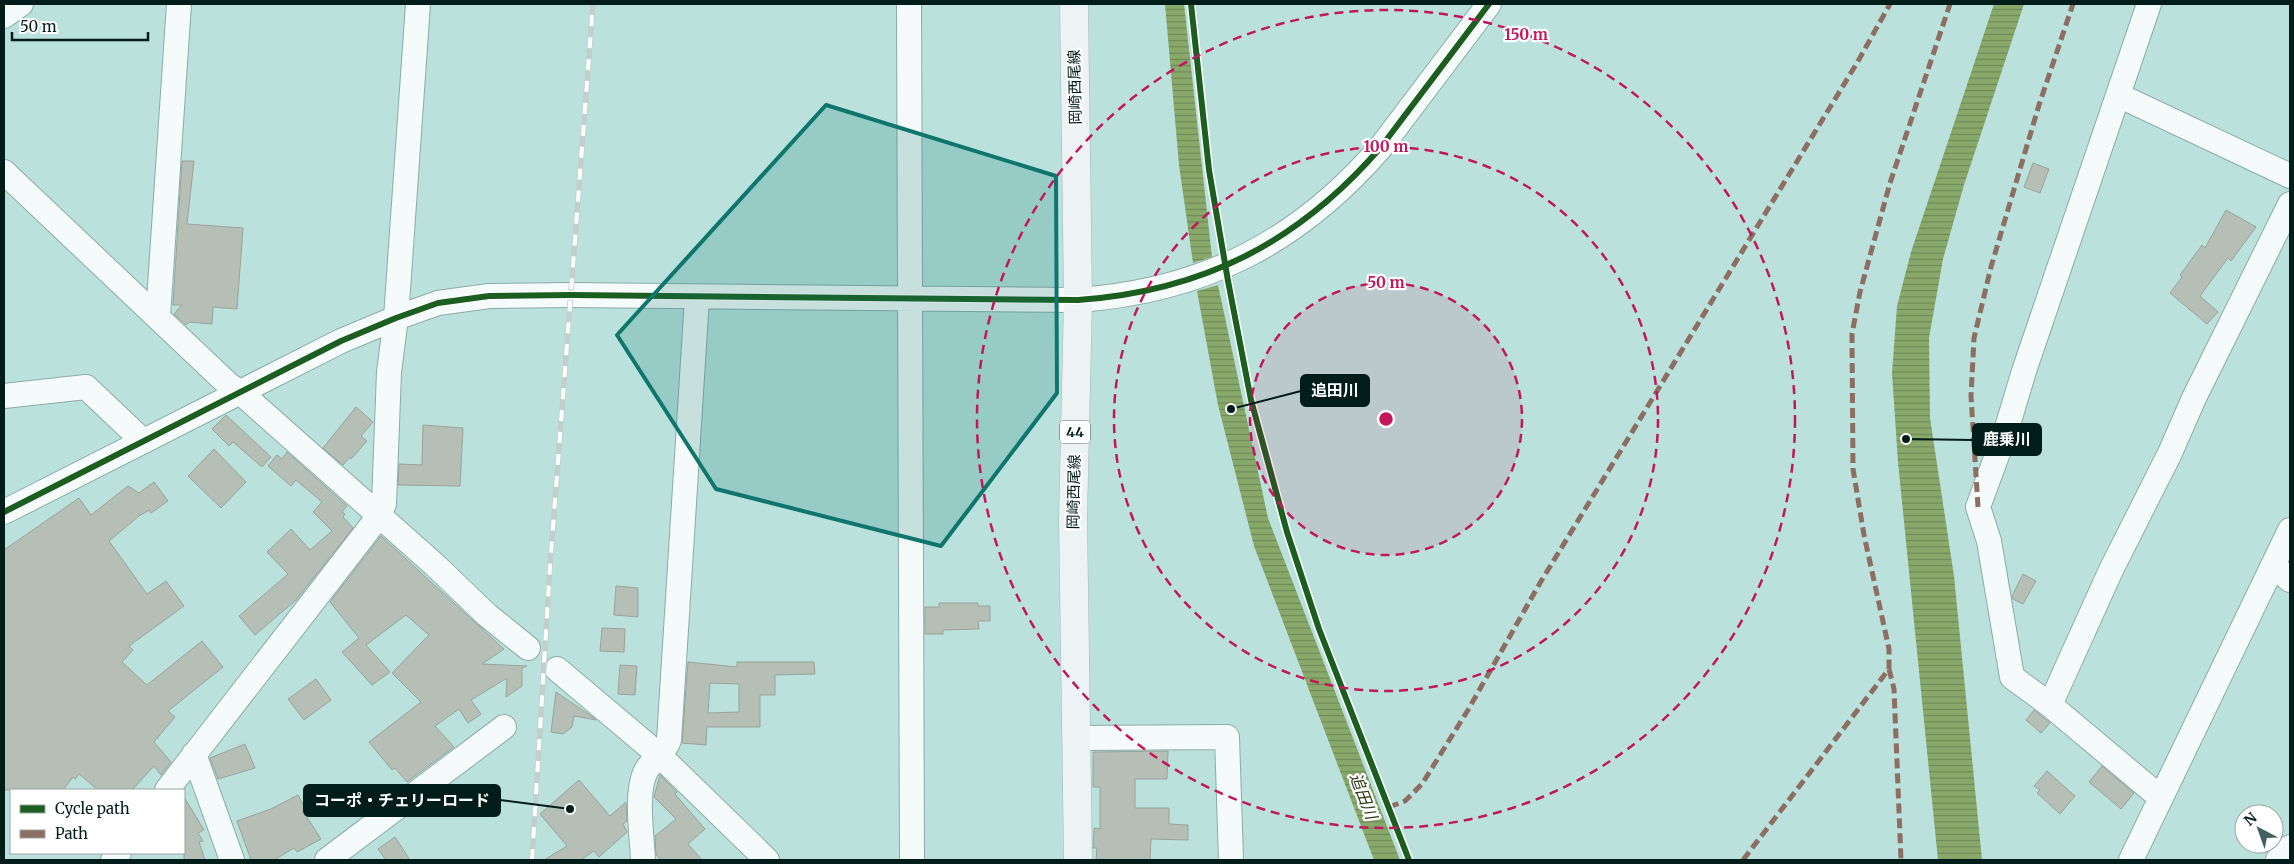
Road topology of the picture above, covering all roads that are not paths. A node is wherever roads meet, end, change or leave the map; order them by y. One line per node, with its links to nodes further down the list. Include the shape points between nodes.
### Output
1 (21, 4): 8 (street)
2 (180, 4): 16 (street)
3 (418, 4): 17 (street)
4 (909, 4): 14 (street)
5 (1074, 4): 15 (main road, 岡崎西尾線 / 44)
6 (1489, 4): 15 (street, via 1362,169 1284,234 1224,267 1191,280 1116,296)
7 (2149, 4): 9 (street)
8 (4, 16)
9 (2118, 96): 11 (street); 27 (street, via 1978,507 1989,541 2012,677)
10 (4, 172): 16 (street)
11 (2290, 176)
12 (2290, 204): 27 (street, via 2111,570)
13 (697, 298): 14 (street); 17 (street, via 489,296 438,303); 31 (street, via 670,732 667,746)
14 (911, 298): 15 (street); 39 (street)
15 (1078, 300): 29 (main road, 岡崎西尾線 / 44, via 1073,519)
16 (158, 316): 18 (street)
17 (396, 318): 18 (street, via 341,341); 22 (street, via 389,372 384,504)
18 (240, 392): 20 (street); 22 (street)
19 (4, 396): 20 (street, via 86,387)
20 (143, 441): 21 (street)
21 (4, 512)
22 (379, 516): 25 (street); 30 (street)
23 (2290, 530): 24 (street)
24 (2282, 572): 33 (street)
25 (528, 648)
26 (557, 669): 31 (street)
27 (2050, 705): 33 (street)
28 (504, 728): 36 (street)
29 (1078, 738): 40 (main road, 岡崎西尾線 / 44); 41 (street, via 1227,737)
30 (194, 754): 32 (street); 35 (street)
31 (660, 756): 37 (street, via 647,768 641,784); 38 (street)
32 (168, 789)
33 (2161, 798): 42 (street)
34 (2290, 847): 43 (street)
35 (232, 860)
36 (327, 860)
37 (643, 860)
38 (766, 860)
39 (912, 860)
40 (1078, 860)
41 (1231, 860)
42 (2132, 860)
43 (2278, 860)

